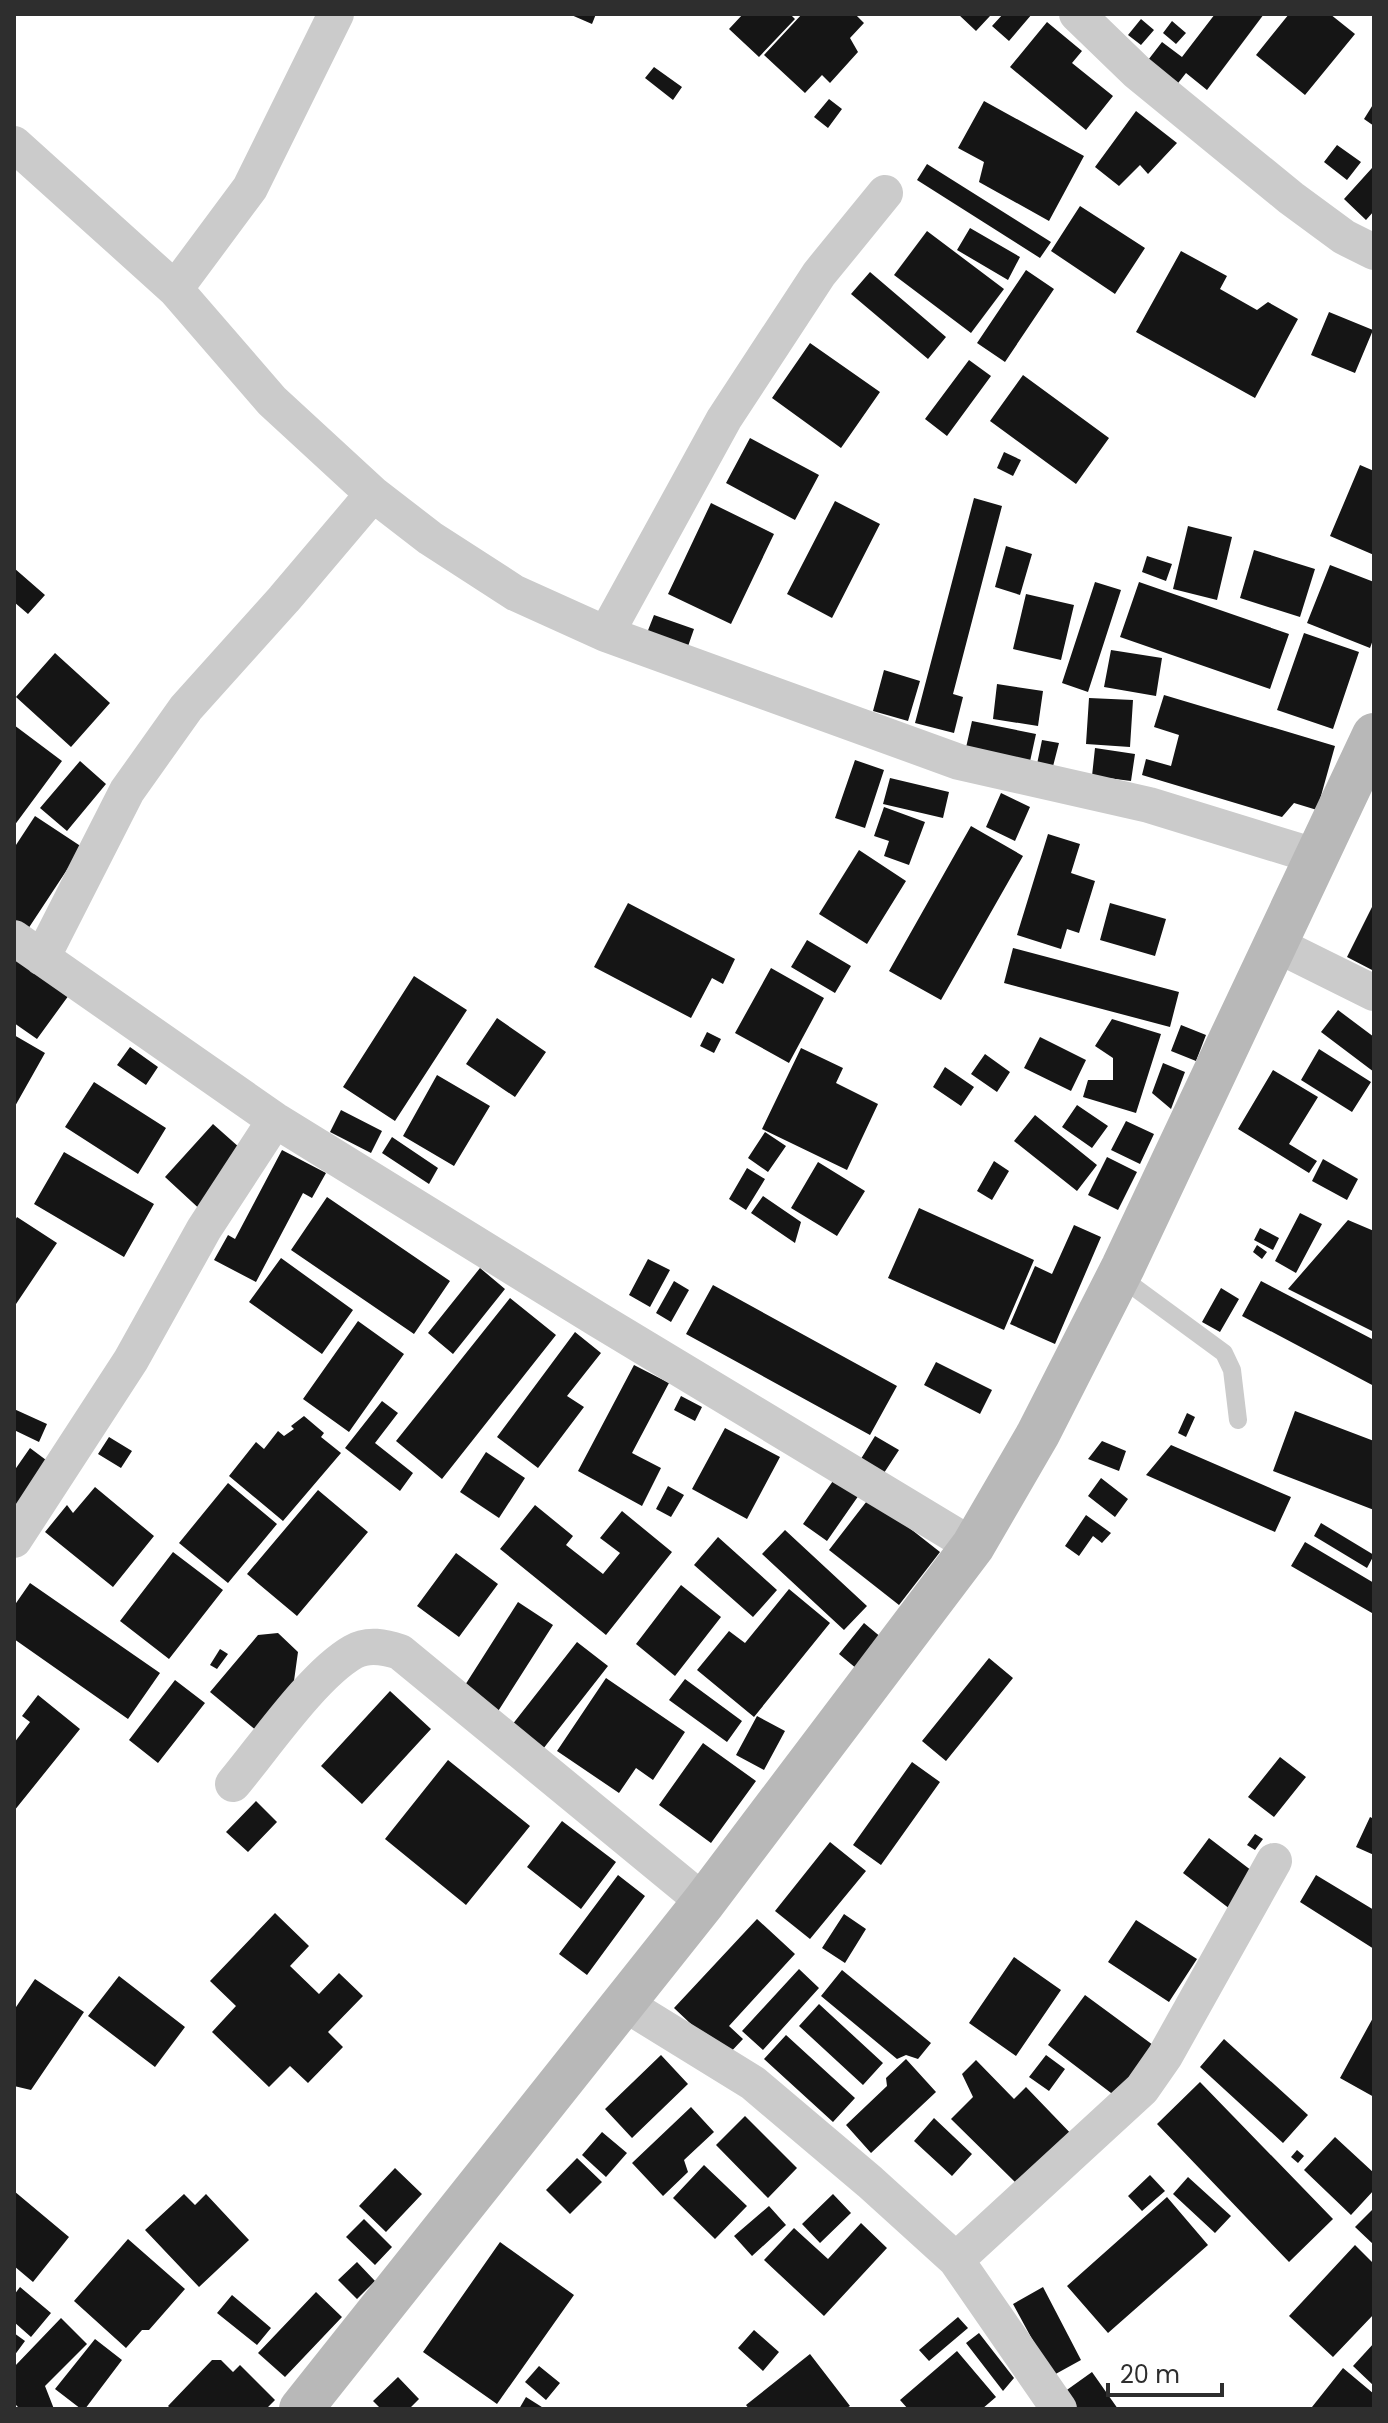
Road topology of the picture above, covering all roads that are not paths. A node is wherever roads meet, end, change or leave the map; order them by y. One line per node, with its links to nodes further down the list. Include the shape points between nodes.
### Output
1 (336, 14): 6 (street, via 250,188)
2 (1077, 14): 5 (street, via 1137,72 1291,198)
3 (14, 144): 6 (street)
4 (885, 193): 8 (street, via 819,274 724,419)
5 (1374, 252)
6 (175, 289): 7 (street, via 272,401)
7 (373, 494): 8 (street, via 515,593); 12 (street, via 186,708)
8 (606, 634): 10 (street, via 959,762 1149,805)
9 (1374, 735): 10 (street)
10 (1318, 857): 11 (street)
11 (1275, 944): 13 (street); 15 (street)
12 (28, 948): 14 (street)
13 (1374, 993)
14 (275, 1120): 17 (street, via 204,1229 131,1360); 18 (street)
15 (1119, 1276): 16 (lane, via 1224,1353 1232,1370); 18 (street)
16 (1238, 1420)
17 (14, 1540)
18 (973, 1546): 21 (street)
19 (233, 1784): 21 (street, via 320,1679 354,1650 379,1645 400,1652)
20 (1274, 1861): 23 (street, via 1142,2089)
21 (704, 1902): 22 (street)
22 (625, 2004): 23 (street, via 753,2083); 24 (street)
23 (956, 2260): 25 (street)
24 (301, 2409)
25 (1059, 2409)

